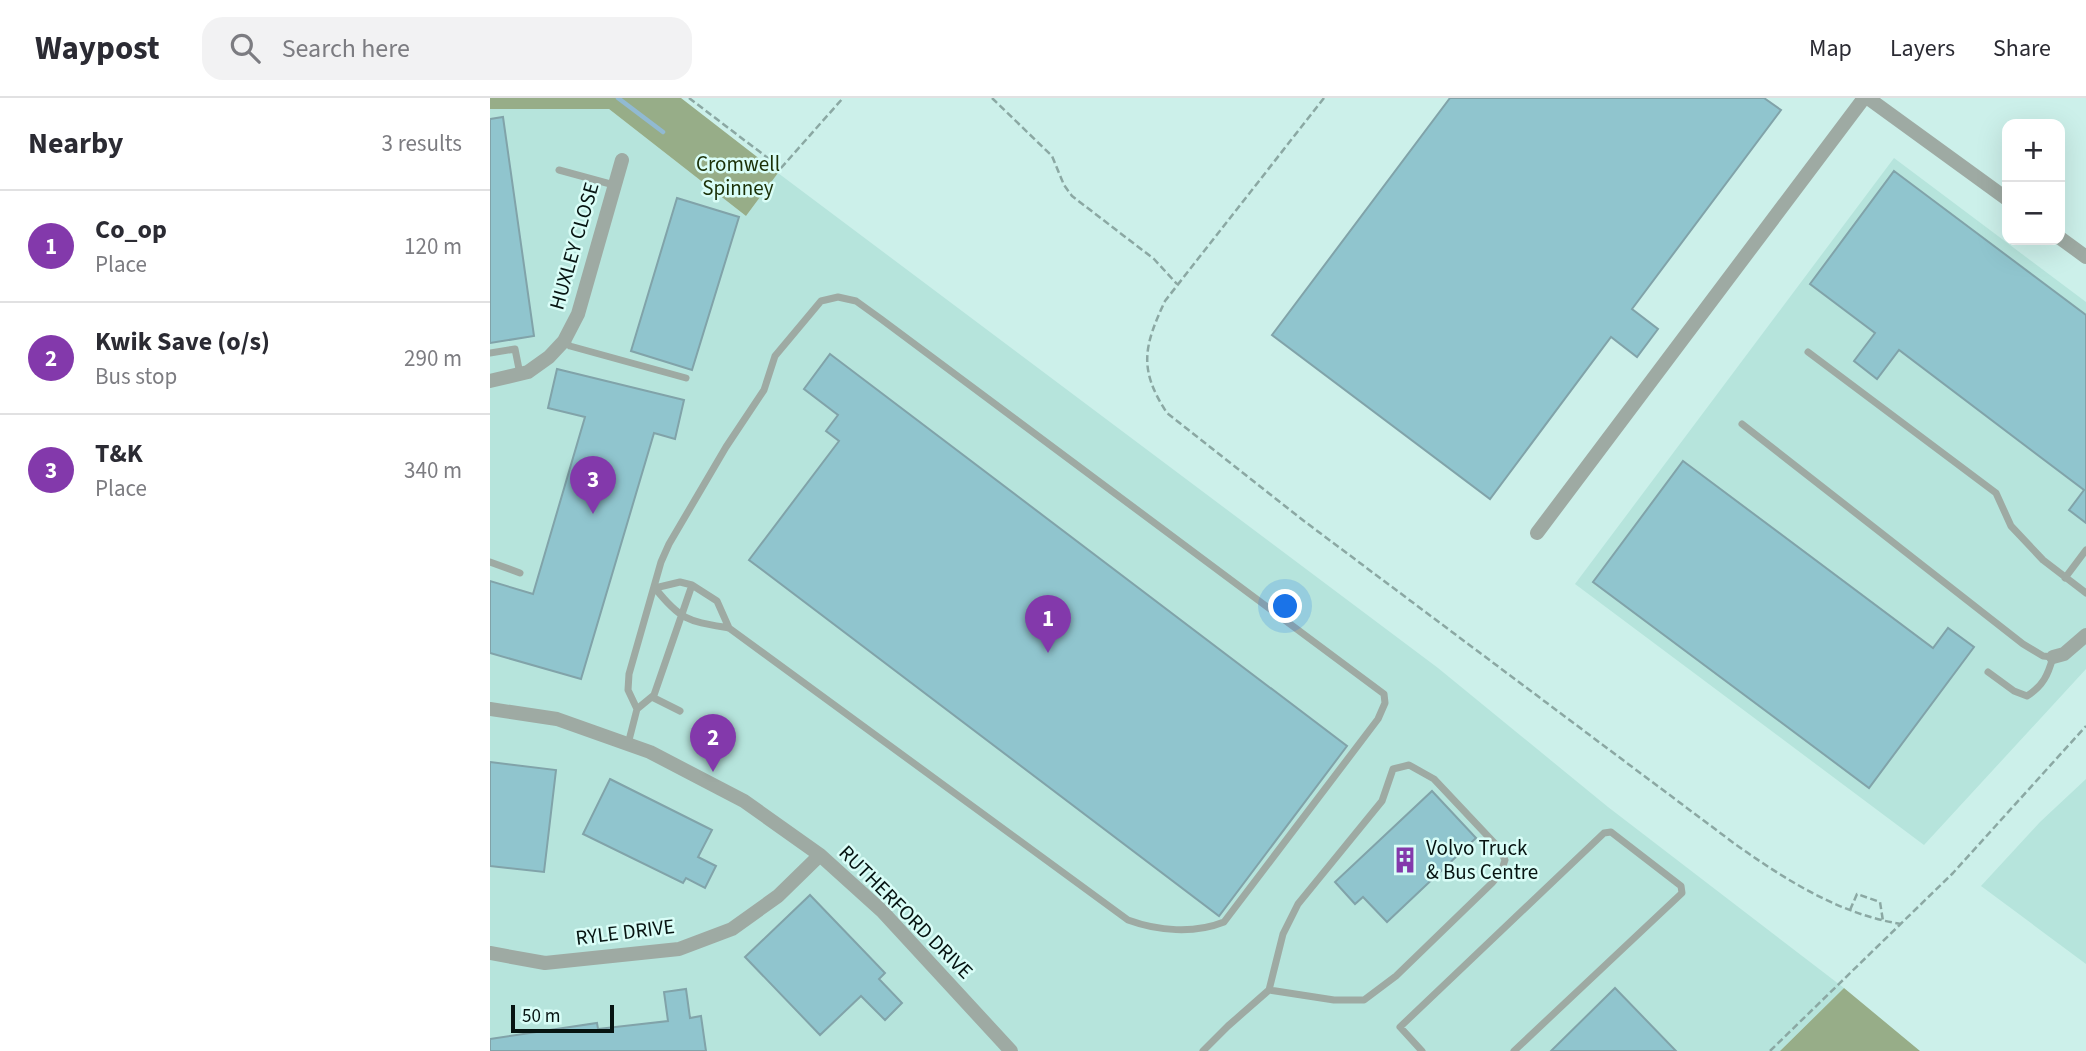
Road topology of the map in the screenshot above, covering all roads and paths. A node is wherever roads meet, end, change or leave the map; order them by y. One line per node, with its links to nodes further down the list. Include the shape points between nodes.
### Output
1 (689, 98): 2 (path, via 781,168)
2 (843, 98)
3 (992, 98): 12 (path, via 1052,156 1072,196 1154,259)
4 (1324, 98): 12 (path)
5 (1866, 98): 9 (street); 20 (street)
6 (621, 160): 8 (street, HUXLEY CLOSE)
7 (559, 170): 8 (lane)
8 (614, 185): 13 (street, HUXLEY CLOSE, via 578,314)
9 (2002, 195)
10 (2065, 242): 11 (street)
11 (2086, 257)
12 (1177, 285): 40 (path, via 1154,324 1147,348 1152,383 1167,413 1735,844 1782,877)
13 (564, 341): 16 (street, HUXLEY CLOSE, via 549,357); 17 (lane)
14 (490, 352): 16 (lane, via 514,349)
15 (1808, 352): 24 (lane, via 1996,494 2011,526)
16 (520, 374): 18 (street, HUXLEY CLOSE)
17 (687, 378)
18 (490, 380)
19 (1742, 424): 31 (lane, via 2024,644)
20 (1537, 533)
21 (2086, 550): 24 (lane)
22 (490, 562): 23 (lane)
23 (520, 573)
24 (2065, 578): 27 (lane)
25 (692, 585): 26 (lane, via 680,582); 28 (lane); 29 (lane, via 717,601)
26 (655, 588): 28 (lane); 29 (lane, via 669,544 764,390 775,356 821,301 838,297 856,301 914,343 1384,694 1385,703 1378,719 1224,922 1210,928 1165,930 1128,920); 35 (lane, via 629,674 628,690)
27 (2086, 593)
28 (681, 616): 29 (lane); 33 (lane)
29 (729, 628)
30 (2086, 635): 31 (street, via 2064,654)
31 (2053, 657): 32 (lane, via 2048,676 2027,696)
32 (1988, 672)
33 (652, 697): 35 (lane); 36 (lane)
34 (490, 709): 38 (street, RUTHERFORD DRIVE, via 557,719)
35 (637, 709): 38 (lane)
36 (680, 711)
37 (2086, 726): 42 (path)
38 (628, 744): 39 (street, RUTHERFORD DRIVE, via 744,801)
39 (820, 855): 43 (street, RYLE DRIVE, via 778,896 732,929 679,948 545,963); 45 (street, RUTHERFORD DRIVE, via 882,911)
40 (1850, 910): 41 (path); 41 (path, via 1857,894 1880,902)
41 (1883, 921): 42 (path)
42 (1901, 924): 49 (path)
43 (490, 953)
44 (1269, 990): 44 (lane, via 1283,934 1298,904 1382,801 1393,769 1409,765 1434,779 1499,848 1505,860 1492,883 1371,996 1349,1001); 46 (lane)
45 (1011, 1051)
46 (1203, 1051)
47 (1422, 1051): 48 (lane, via 1400,1027 1611,832 1681,886 1682,893)
48 (1514, 1051)
49 (1770, 1051)

